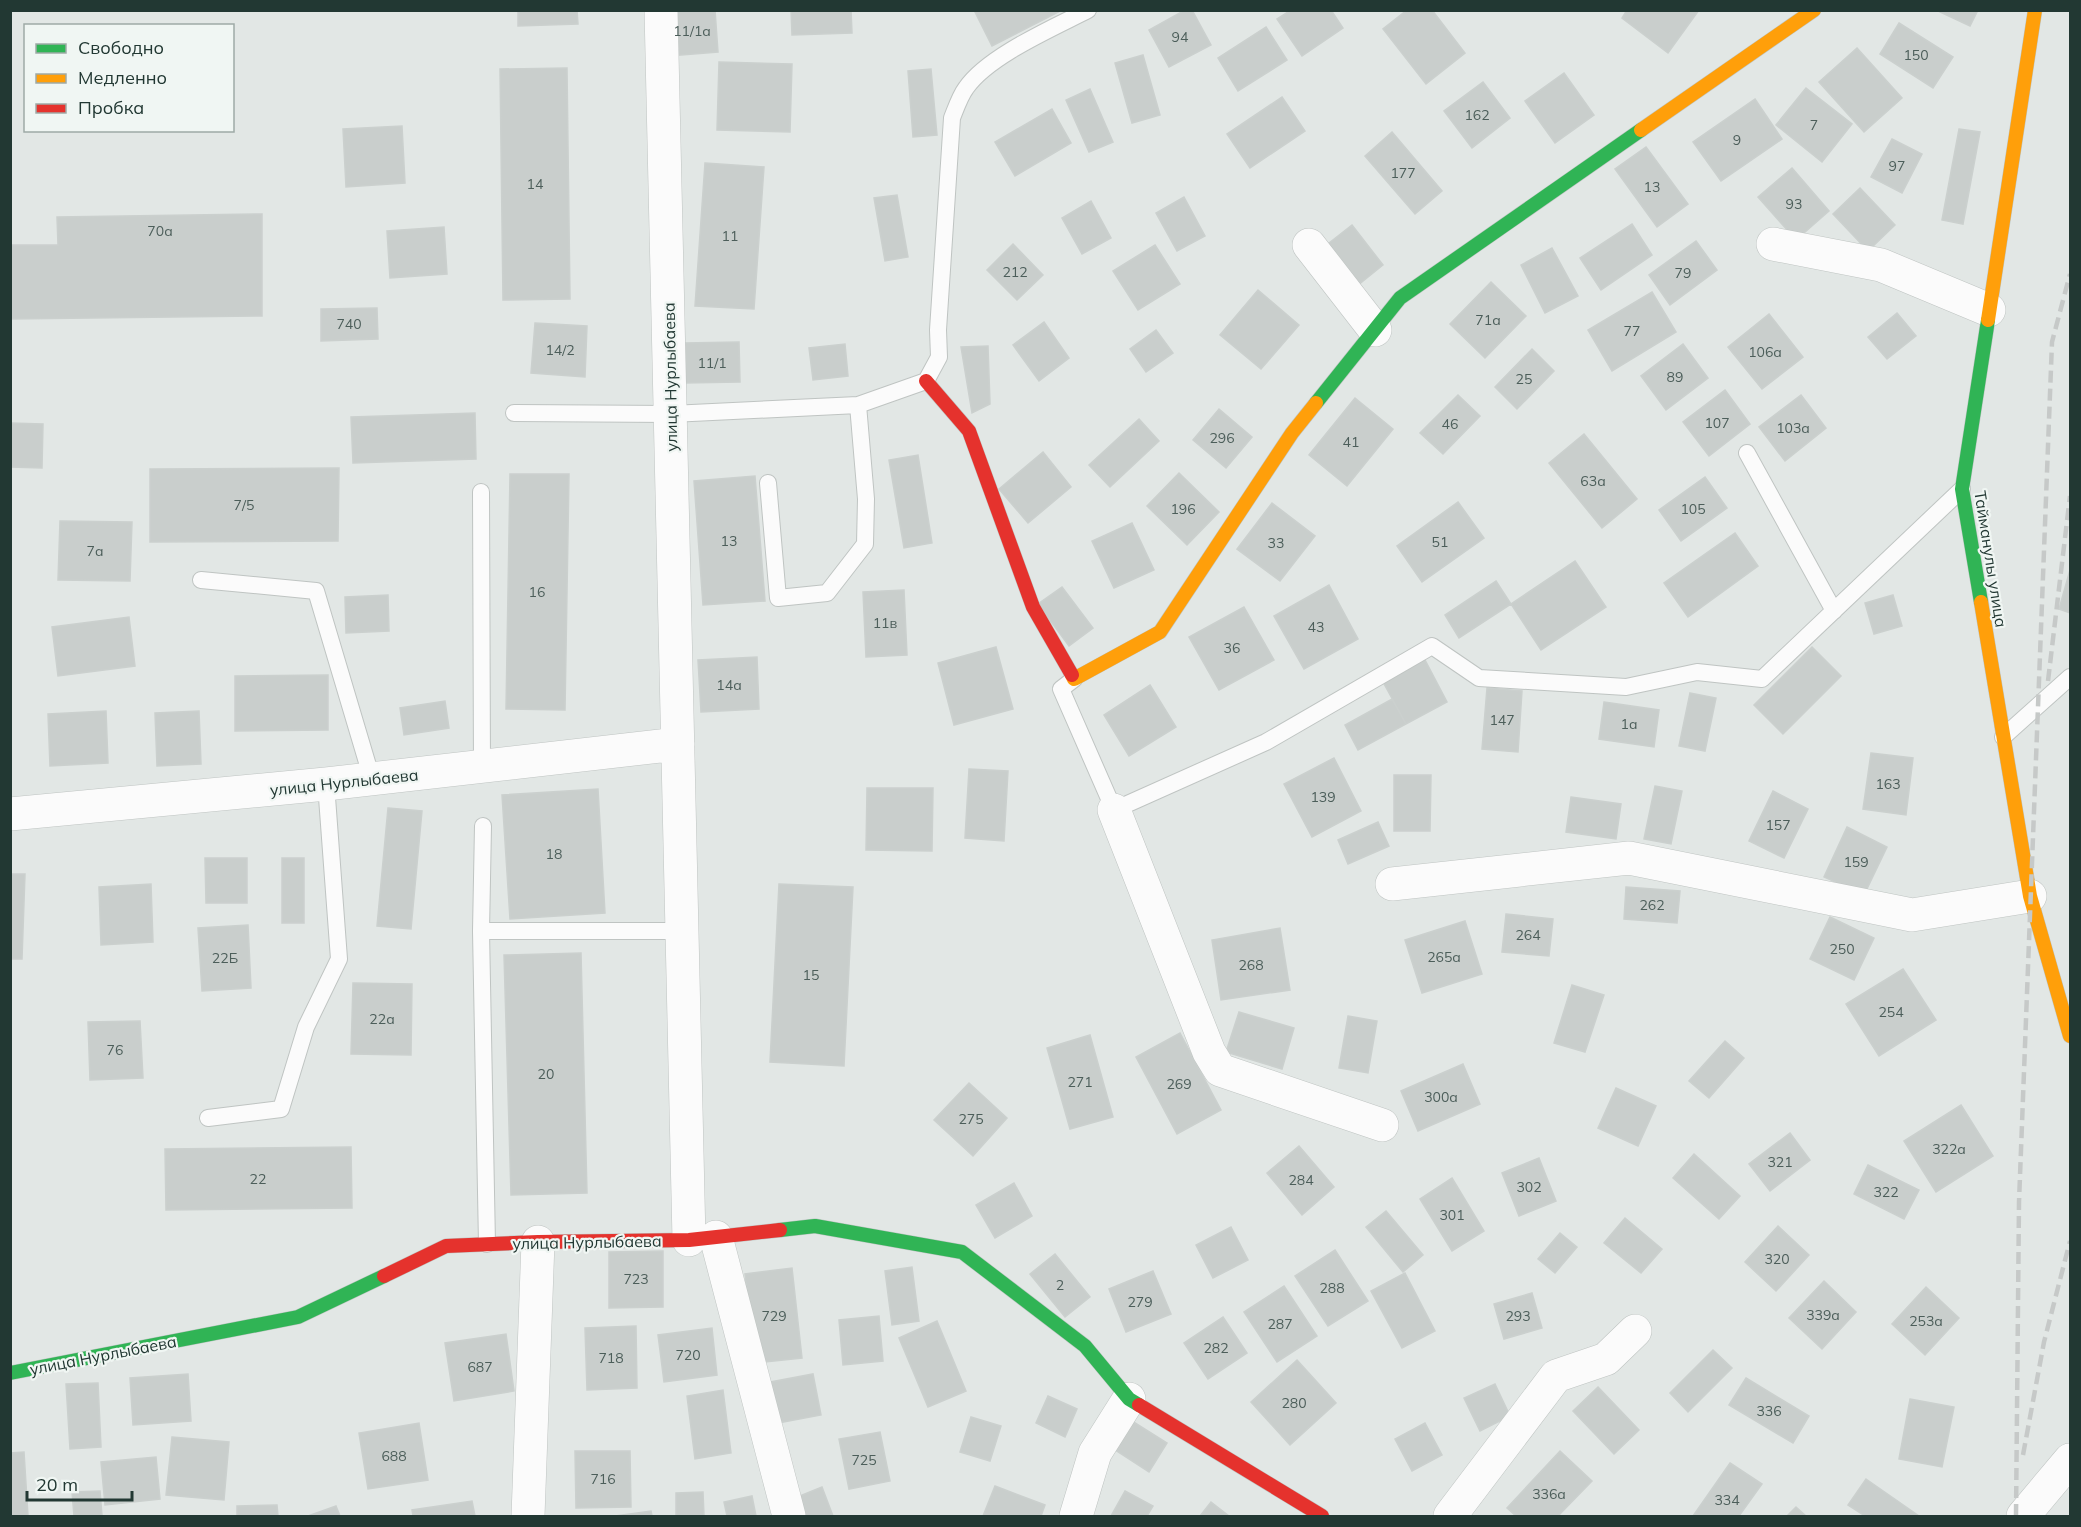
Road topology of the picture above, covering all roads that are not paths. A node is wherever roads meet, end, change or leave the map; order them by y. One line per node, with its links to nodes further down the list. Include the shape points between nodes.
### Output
1 (661, 10): 12 (street, улица Нурлыбаева)
2 (1088, 10): 9 (lane, via 1021,44 983,71 966,88 952,118 939,357)
3 (1814, 10): 8 (street, via 1400,298)
4 (2035, 10): 7 (street, Тайманулы улица)
5 (1773, 244): 7 (street, via 1881,265)
6 (1309, 245): 8 (street)
7 (1989, 310): 15 (street, Тайманулы улица)
8 (1375, 330): 20 (street, via 1292,433 1160,632)
9 (926, 381): 10 (lane); 20 (street, via 969,431 1032,607)
10 (858, 405): 12 (lane); 14 (lane, via 866,499 865,544 827,593 777,598)
11 (514, 413): 12 (lane)
12 (671, 414): 22 (street, улица Нурлыбаева)
13 (1747, 453): 18 (lane)
14 (768, 483)
15 (1962, 489): 18 (lane); 21 (street, Тайманулы улица)
16 (481, 492): 23 (lane)
17 (201, 580): 24 (lane, via 316,591)
18 (1834, 611): 26 (lane, via 1762,679 1697,672 1626,687 1479,678 1432,646 1266,742)
19 (2070, 677): 21 (lane)
20 (1074, 679): 26 (lane, via 1061,689)
21 (2003, 737): 30 (street, Тайманулы улица)
22 (678, 744): 23 (street, улица Нурлыбаева); 32 (street, улица Нурлыбаева)
23 (482, 767): 24 (street, улица Нурлыбаева)
24 (372, 779): 25 (street, улица Нурлыбаева)
25 (326, 784): 27 (street, улица Нурлыбаева); 34 (lane, via 339,959 306,1027 281,1109)
26 (1114, 810): 35 (street, via 1209,1052 1220,1070)
27 (10, 814)
28 (483, 826): 31 (lane)
29 (1392, 884): 30 (street, via 1629,858 1912,915)
30 (2030, 896): 33 (street, Тайманулы улица)
31 (481, 931): 32 (lane); 38 (lane)
32 (682, 931): 36 (street, улица Нурлыбаева)
33 (2068, 1018)
34 (208, 1118)
35 (1382, 1125)
36 (703, 1238): 37 (street, улица Нурлыбаева); 41 (street, via 815,1226 962,1252 1085,1346); 44 (street)
37 (538, 1242): 38 (street, улица Нурлыбаева); 43 (street)
38 (487, 1244): 40 (street, улица Нурлыбаева, via 446,1246 298,1317)
39 (1635, 1331): 47 (street, via 1606,1359 1556,1376)
40 (10, 1373)
41 (1128, 1400): 45 (street, via 1095,1453); 46 (street)
42 (2070, 1460): 48 (street)
43 (528, 1516)
44 (789, 1516)
45 (1076, 1516)
46 (1322, 1516)
47 (1450, 1516)
48 (2023, 1516)

